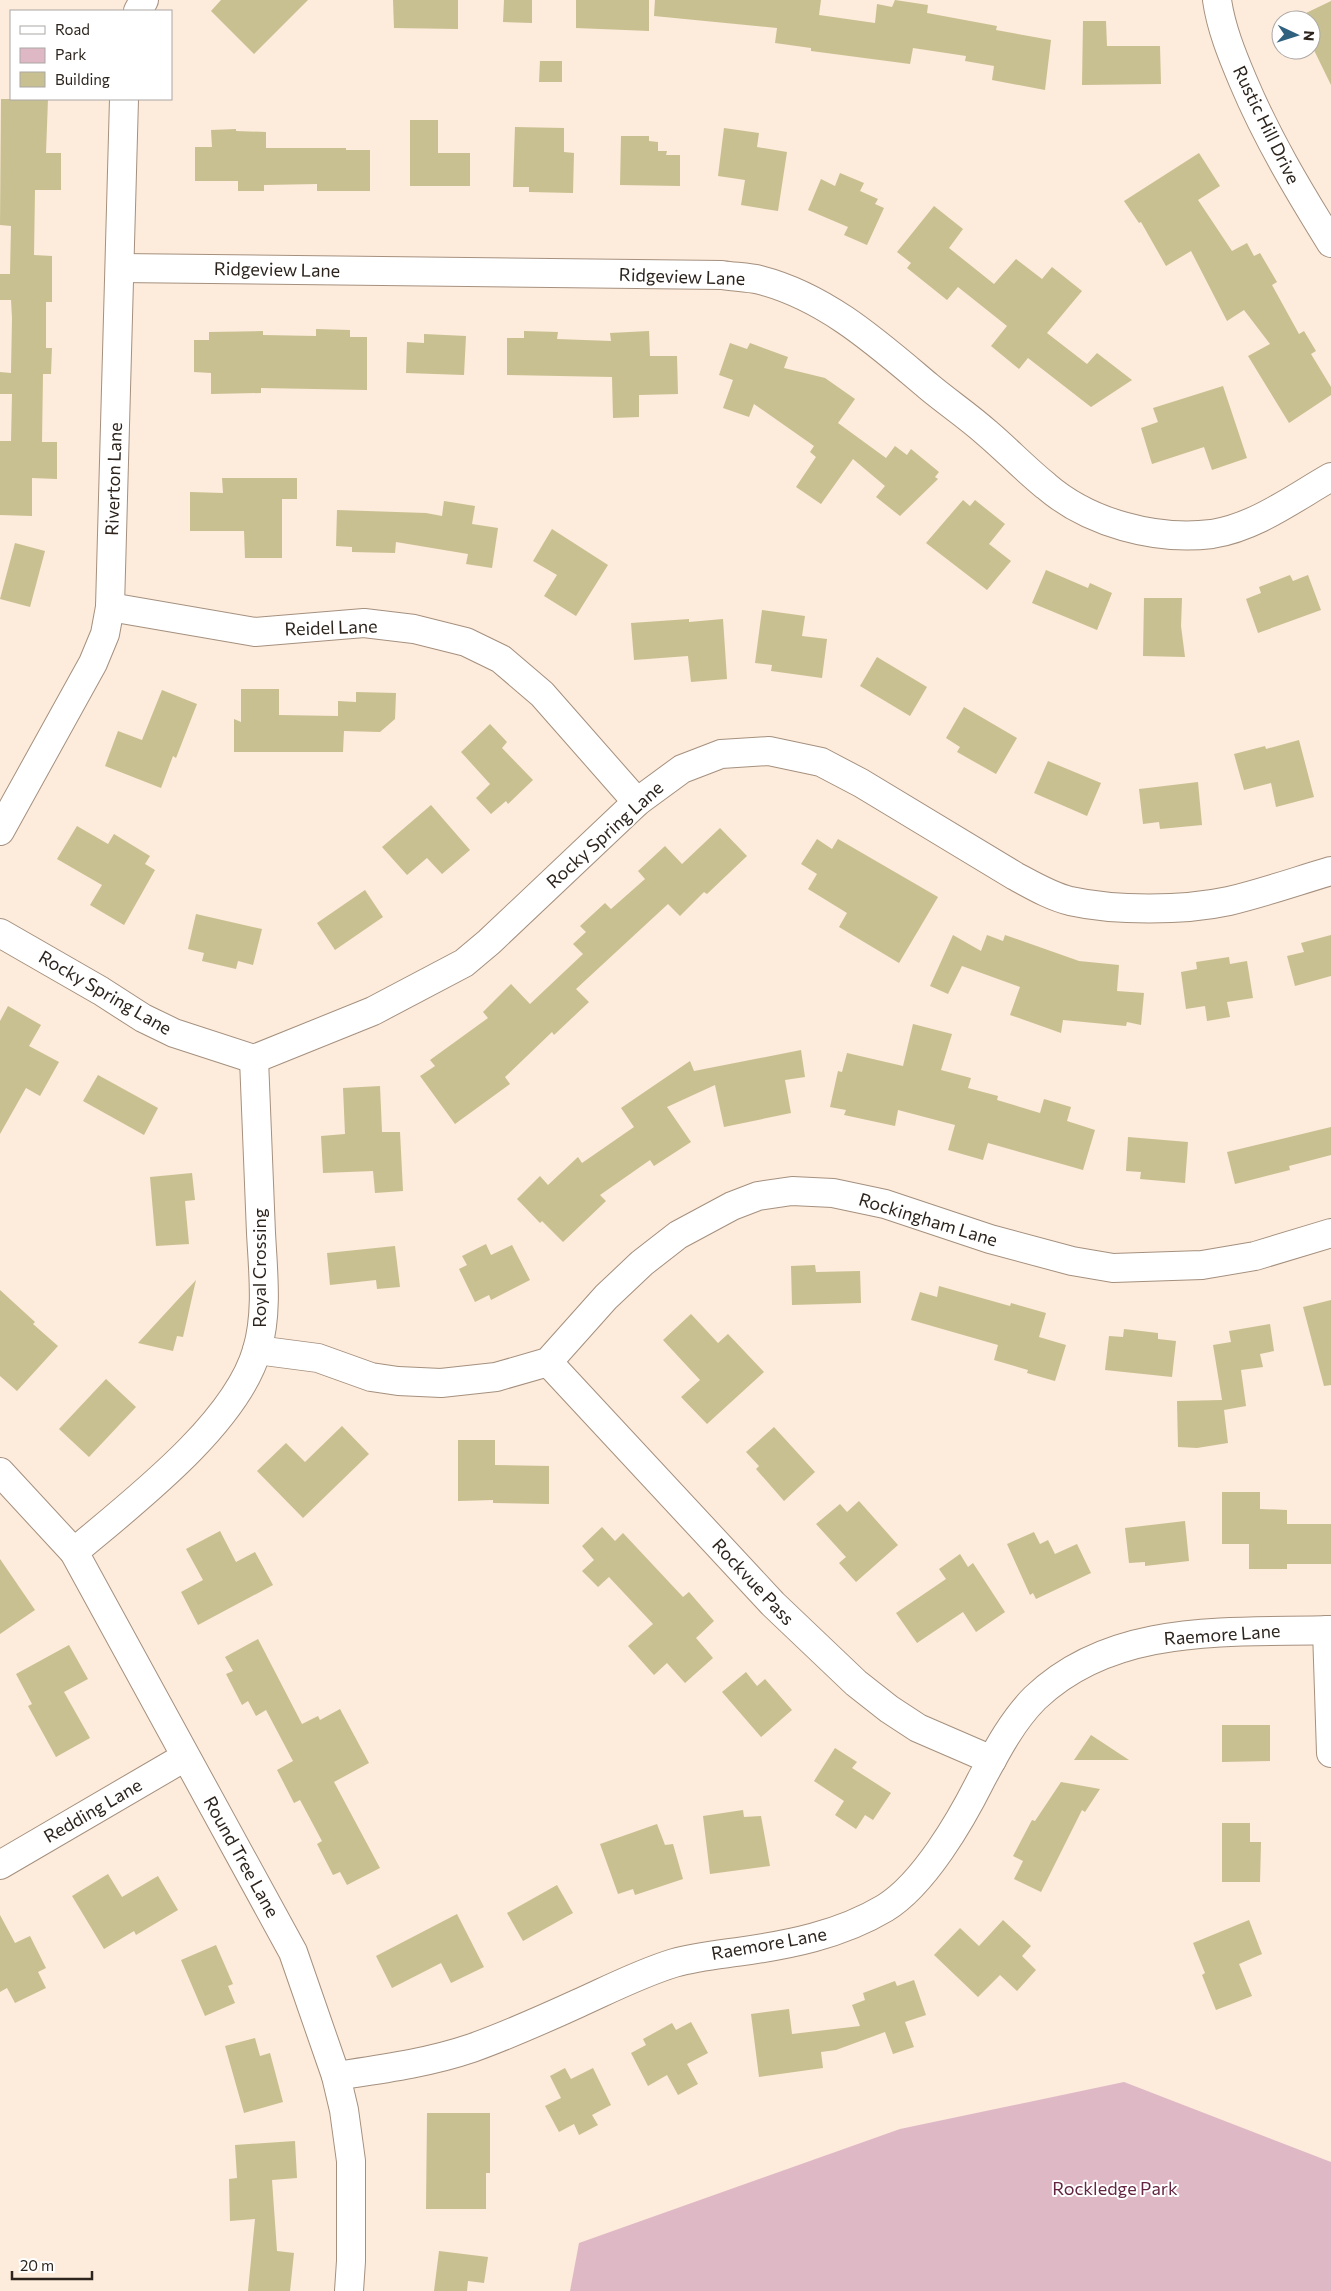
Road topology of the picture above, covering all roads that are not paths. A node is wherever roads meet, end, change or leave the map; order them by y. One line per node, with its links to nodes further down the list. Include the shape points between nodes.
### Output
1 (1218, 0): 3 (street, Rustic Hill Drive, via 1219,14 1233,57 1256,112 1292,181)
2 (124, 100): 4 (street, Riverton Lane)
3 (1331, 243)
4 (120, 268): 5 (street, Ridgeview Lane, via 722,275 759,280 830,310 869,336 986,432 1046,487 1072,504 1122,524 1154,534 1214,533 1257,520); 6 (street, Riverton Lane)
5 (1331, 477)
6 (110, 607): 7 (street, Reidel Lane, via 255,632 364,623 414,629 466,642 501,659 542,694); 8 (street, Riverton Lane, via 105,634 93,663)
7 (637, 802): 9 (street, Rocky Spring Lane, via 682,769 705,758 769,751 821,762 1014,876 1068,900 1091,904 1186,907 1229,900); 11 (street, Rocky Spring Lane, via 464,963 373,1011)
8 (0, 831)
9 (1331, 871)
10 (0, 933): 11 (street, Rocky Spring Lane, via 143,1018 174,1033)
11 (254, 1059): 13 (street, Royal Crossing, via 264,1297)
12 (1331, 1233): 14 (street, Rockingham Lane, via 1255,1256 1202,1265 1113,1268 1072,1261 990,1239 885,1204 833,1193 792,1191 758,1196 705,1219 656,1252 606,1296)
13 (257, 1350): 14 (street, via 318,1358 371,1377 441,1383 496,1377); 16 (street, Royal Crossing, via 240,1387 213,1424 146,1490)
14 (548, 1362): 20 (street, Rockvue Pass, via 773,1604 856,1683 918,1728)
15 (0, 1472): 16 (street, Round Tree Lane)
16 (74, 1552): 19 (street, Round Tree Lane)
17 (1329, 1630): 18 (street); 20 (street, Raemore Lane, via 1216,1632 1165,1637 1096,1657 1067,1673 1033,1700)
18 (1331, 1753)
19 (185, 1757): 21 (street, Redding Lane); 22 (street, Round Tree Lane, via 293,1952)
20 (992, 1760): 22 (street, Raemore Lane, via 962,1816 916,1880 888,1906 859,1922 796,1942 698,1956 670,1964 471,2048 412,2064)
21 (0, 1865)
22 (336, 2076): 23 (street, Round Tree Lane, via 351,2160)
23 (349, 2291)

